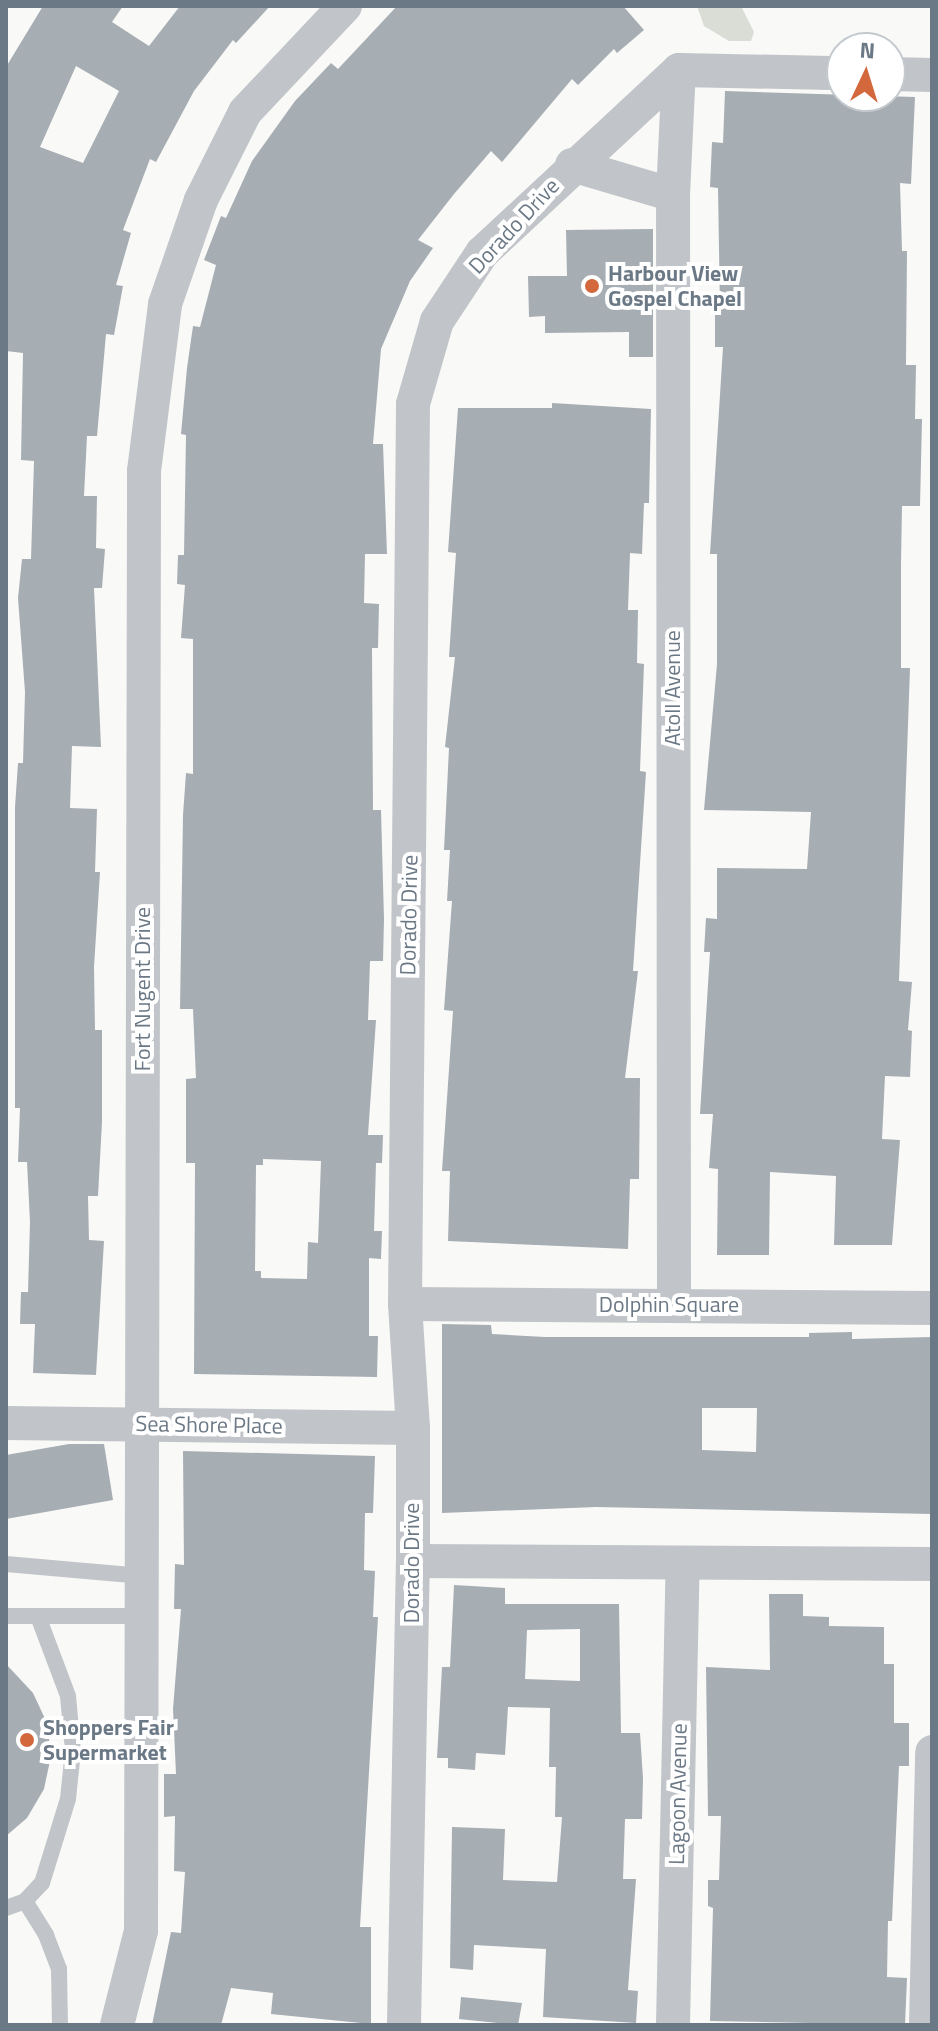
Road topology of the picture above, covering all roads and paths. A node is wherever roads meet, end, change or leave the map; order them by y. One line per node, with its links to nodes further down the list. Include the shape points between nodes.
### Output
1 (345, 6): 12 (street, Fort Nugent Drive, via 245,112 201,200 165,304 144,471)
2 (679, 70): 3 (street); 6 (street, Dorado Drive); 7 (street, Atoll Avenue)
3 (826, 73)
4 (906, 74): 5 (street)
5 (932, 75)
6 (572, 165): 7 (street); 8 (street, Dorado Drive, via 482,253 437,321 413,404)
7 (673, 195): 9 (street, Atoll Avenue)
8 (405, 1304): 9 (street, Dolphin Square); 13 (street, Dorado Drive)
9 (674, 1305): 10 (street, Dolphin Square)
10 (932, 1308)
11 (6, 1423): 12 (street, Sea Shore Place)
12 (142, 1424): 13 (street, Sea Shore Place); 18 (street, Fort Nugent Drive)
13 (413, 1428): 14 (street, Dorado Drive)
14 (413, 1561): 16 (street); 27 (street, Dorado Drive)
15 (6, 1564): 18 (lane)
16 (683, 1564): 17 (street); 28 (street, Lagoon Avenue)
17 (932, 1564)
18 (142, 1576): 21 (street, Fort Nugent Drive)
19 (6, 1616): 20 (lane)
20 (38, 1616): 21 (lane); 23 (lane, via 68,1696 73,1751 56,1844 42,1883)
21 (142, 1616): 26 (street, Fort Nugent Drive, via 141,1931)
22 (932, 1752): 29 (street)
23 (25, 1901): 24 (lane); 25 (lane, via 59,1969)
24 (6, 1908)
25 (60, 2025)
26 (117, 2025)
27 (404, 2025)
28 (673, 2025)
29 (926, 2025)

